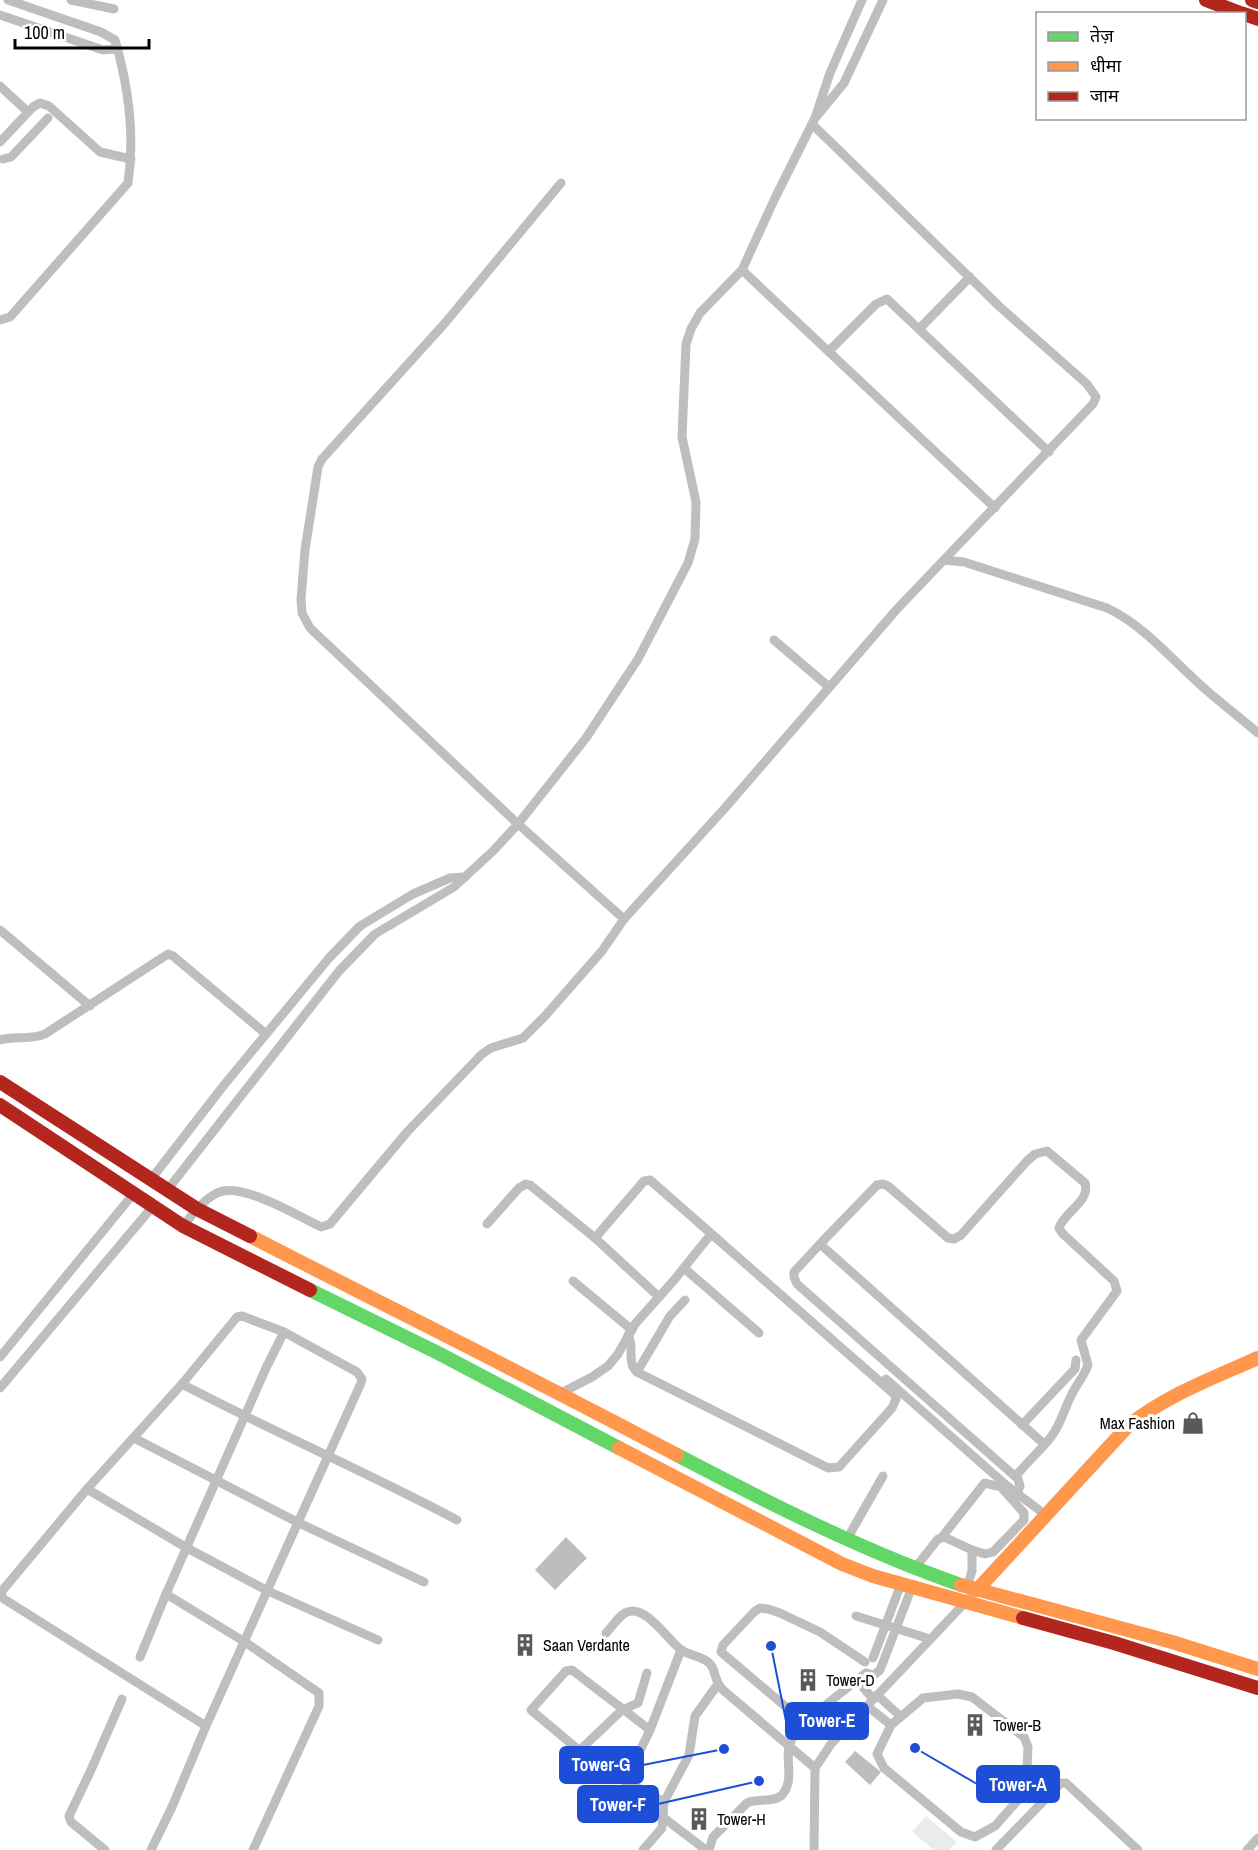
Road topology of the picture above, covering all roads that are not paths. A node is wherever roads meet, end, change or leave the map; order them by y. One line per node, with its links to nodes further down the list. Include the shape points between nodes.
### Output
1 (8, 0): 8 (street)
2 (71, 0): 9 (street)
3 (862, 0): 13 (street)
4 (883, 0): 16 (street)
5 (1206, 0): 10 (street)
6 (1252, 0): 7 (street)
7 (1258, 2)
8 (31, 4): 12 (street)
9 (114, 9)
10 (1239, 12)
11 (0, 15): 14 (street)
12 (92, 29): 14 (street); 15 (street, via 111,36)
13 (846, 37): 16 (street); 20 (street)
14 (86, 45): 15 (street, via 109,51)
15 (116, 45): 22 (street, via 126,80)
16 (863, 45): 20 (street, via 844,84)
17 (0, 86): 18 (street)
18 (28, 112): 21 (street); 22 (street, via 40,103 48,106 100,152)
19 (48, 118): 23 (street, via 11,157)
20 (814, 121): 25 (street); 26 (street)
21 (0, 142)
22 (131, 159): 27 (street, via 128,183 10,317)
23 (1, 160)
24 (561, 183): 36 (street, via 446,323 322,459 305,550 301,599 302,614 310,628)
25 (742, 270): 29 (street); 36 (street, via 700,314 686,344 682,437 696,502 695,539 688,563 638,659 586,738)
26 (970, 277): 28 (street); 30 (street, via 1087,384 1096,397)
27 (0, 320)
28 (920, 329): 29 (street, via 887,299 881,300); 30 (street)
29 (829, 351): 31 (street)
30 (1049, 452): 31 (street)
31 (995, 508): 32 (street)
32 (945, 560): 34 (street); 35 (street, via 964,562 1122,615)
33 (774, 640): 34 (street)
34 (829, 687): 38 (street)
35 (1258, 733)
36 (518, 824): 37 (street); 38 (street)
37 (465, 877): 41 (street, via 450,878 413,894 360,926); 46 (street, via 362,946)
38 (624, 919): 49 (street, via 602,951 534,1028 523,1038 491,1048 476,1060 406,1132 330,1224 321,1227 235,1191 216,1193)
39 (0, 930): 40 (street)
40 (90, 1006): 41 (street, via 170,954); 42 (street, via 40,1037)
41 (266, 1034): 45 (street)
42 (0, 1040)
43 (0, 1082): 45 (street)
44 (0, 1105): 47 (street)
45 (152, 1179): 46 (street)
46 (168, 1189): 49 (street)
47 (134, 1193): 48 (street); 62 (street)
48 (153, 1206): 51 (street); 68 (street)
49 (197, 1209): 51 (street); 69 (street)
50 (487, 1224): 53 (street, via 526,1184)
51 (183, 1226): 90 (street, via 842,1564)
52 (712, 1235): 53 (street, via 648,1180); 55 (street); 65 (street, via 894,1394 895,1403 851,1454 832,1469)
53 (595, 1238): 57 (street)
54 (820, 1244): 71 (street); 73 (street, via 880,1184 893,1189 948,1238 954,1239 1035,1154 1050,1152 1083,1180 1085,1194 1059,1228 1114,1281 1117,1291 1081,1340 1088,1365); 76 (street, via 794,1272 797,1284)
55 (684, 1268): 57 (street); 61 (street)
56 (573, 1281): 60 (street)
57 (659, 1297): 60 (street)
58 (685, 1300): 65 (street, via 670,1316)
59 (284, 1332): 67 (street, via 239,1316); 70 (street); 74 (street, via 362,1378)
60 (630, 1332): 65 (street, via 631,1364); 69 (street, via 608,1366)
61 (759, 1332)
62 (0, 1357)
63 (1258, 1358): 81 (street, via 1142,1414)
64 (1076, 1360): 71 (street, via 1071,1373)
65 (637, 1372)
66 (886, 1379): 78 (street)
67 (182, 1384): 70 (street); 72 (street)
68 (0, 1388)
69 (561, 1393): 85 (street)
70 (244, 1417): 74 (street); 77 (street)
71 (1022, 1425): 73 (street)
72 (134, 1438): 77 (street); 79 (street)
73 (1044, 1444): 76 (street)
74 (328, 1457): 82 (street); 83 (street)
75 (883, 1476): 85 (street)
76 (1016, 1476): 78 (street, via 1008,1475); 80 (street, via 1020,1481)
77 (217, 1480): 83 (street); 86 (street)
78 (1002, 1483): 80 (street); 84 (street, via 983,1485); 87 (street, via 1024,1513 1024,1520 988,1555)
79 (87, 1489): 86 (street); 120 (street, via 1,1595)
80 (1017, 1492): 81 (street)
81 (1047, 1516): 91 (street)
82 (457, 1520)
83 (299, 1523): 89 (street); 92 (street)
84 (942, 1537): 87 (street); 88 (street)
85 (847, 1539): 88 (street)
86 (187, 1548): 92 (street); 93 (street)
87 (972, 1550): 91 (street)
88 (915, 1568): 91 (street)
89 (424, 1582)
90 (906, 1585): 94 (street); 96 (street); 97 (street)
91 (972, 1588): 94 (street); 108 (street)
92 (268, 1591): 99 (street); 101 (street)
93 (166, 1594): 101 (street); 104 (street)
94 (965, 1602): 100 (street); 113 (street, via 1114,1642)
95 (856, 1616): 96 (street)
96 (885, 1624): 97 (street); 105 (street)
97 (895, 1628): 100 (street); 106 (street)
98 (606, 1633): 102 (street, via 632,1610 651,1619)
99 (378, 1640)
100 (930, 1640): 115 (street)
101 (245, 1642): 120 (street); 131 (street, via 313,1687 320,1699)
102 (681, 1650): 107 (street); 121 (street)
103 (721, 1652): 105 (street, via 723,1645 760,1608 820,1632); 107 (street); 118 (street)
104 (140, 1657)
105 (869, 1660): 106 (street, via 878,1660); 109 (street, via 864,1667)
106 (881, 1665): 109 (street, via 877,1674)
107 (714, 1668): 112 (street)
108 (1258, 1669)
109 (866, 1672): 111 (street)
110 (647, 1673): 116 (street, via 639,1703)
111 (857, 1680): 115 (street); 118 (street)
112 (718, 1684): 122 (street); 126 (street, via 695,1716 689,1755)
113 (1258, 1688)
114 (122, 1699): 129 (street, via 69,1816)
115 (872, 1700): 117 (street); 119 (street); 124 (street, via 831,1744)
116 (623, 1710): 121 (street); 123 (street); 123 (street, via 572,1670 566,1671 531,1710)
117 (900, 1716): 119 (street); 119 (street, via 923,1698 958,1694 972,1697 1024,1737 1028,1747 1026,1791 996,1826 975,1837 961,1832 884,1768 877,1754)
118 (805, 1724): 122 (street)
119 (891, 1725)
120 (206, 1726): 130 (street)
121 (650, 1730): 125 (street)
122 (789, 1745): 124 (street); 133 (street, via 789,1784 782,1795 747,1803 713,1838)
123 (579, 1751): 125 (street)
124 (815, 1768): 134 (street)
125 (625, 1782): 126 (street)
126 (664, 1802): 127 (street)
127 (664, 1818): 132 (street, via 662,1828); 133 (street)
128 (1258, 1838): 137 (street)
129 (105, 1850)
130 (151, 1850)
131 (253, 1850)
132 (643, 1850)
133 (708, 1850)
134 (814, 1850)
135 (996, 1850): 136 (street, via 1061,1783 1066,1783)
136 (1137, 1850)
137 (1247, 1850)

